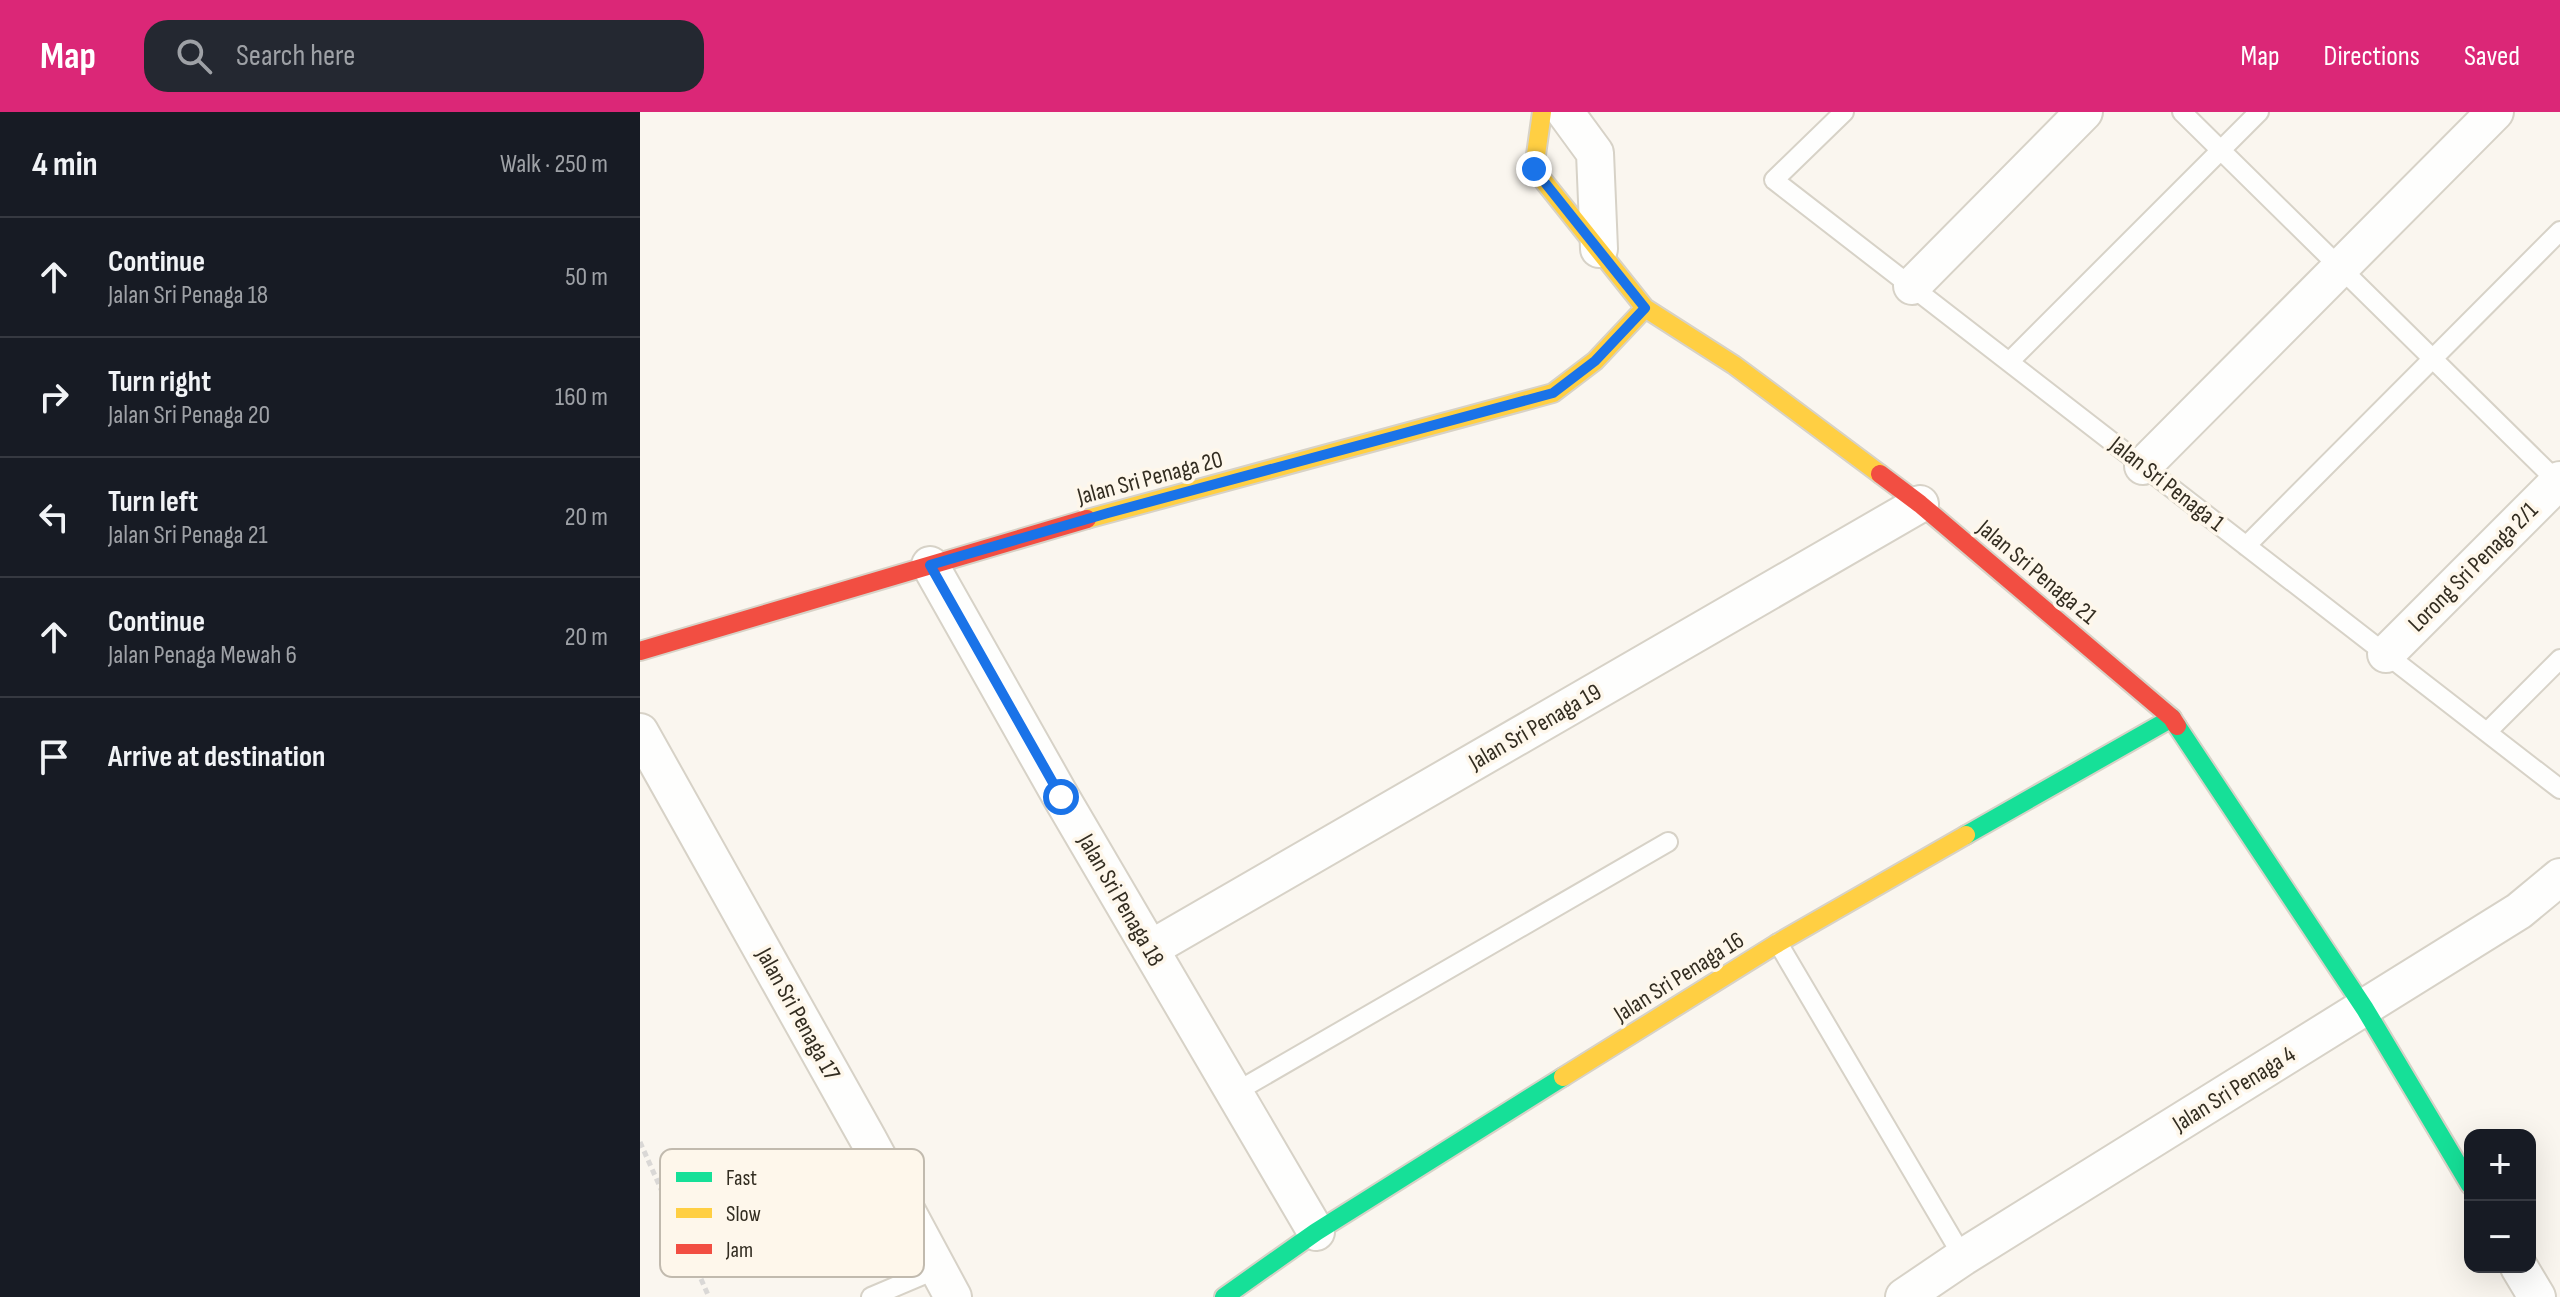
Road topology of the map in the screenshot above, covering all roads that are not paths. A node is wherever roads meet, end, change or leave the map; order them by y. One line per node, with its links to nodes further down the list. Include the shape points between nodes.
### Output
1 (1542, 112): 10 (street, Jalan Sri Penaga 21, via 1534,169)
2 (1565, 112): 10 (street, via 1595,153)
3 (1844, 112): 12 (lane, Jalan Sri Penaga 1, via 1774,180)
4 (2084, 112): 12 (street)
5 (2182, 112): 8 (lane)
6 (2259, 112): 8 (lane)
7 (2495, 112): 11 (street)
8 (2221, 150): 11 (lane); 15 (lane)
9 (2560, 231): 14 (lane)
10 (1599, 249): 13 (street, Jalan Sri Penaga 21)
11 (2340, 267): 14 (lane); 16 (street)
12 (1912, 286): 15 (lane, Jalan Sri Penaga 1)
13 (1645, 308): 18 (street, Jalan Sri Penaga 21, via 1734,365); 20 (street, Jalan Sri Penaga 20, via 1595,361 1553,393)
14 (2433, 359): 17 (lane); 19 (lane)
15 (2009, 362): 16 (lane, Jalan Sri Penaga 1)
16 (2143, 466): 19 (lane, Jalan Sri Penaga 1)
17 (2559, 482): 22 (street, Lorong Sri Penaga 2/1)
18 (1920, 504): 24 (street, Jalan Sri Penaga 21); 31 (street, Jalan Sri Penaga 19)
19 (2246, 546): 22 (lane, Jalan Sri Penaga 1)
20 (930, 565): 21 (street, Jalan Sri Penaga 20); 31 (street, Jalan Sri Penaga 18)
21 (640, 651)
22 (2386, 654): 26 (lane, Jalan Sri Penaga 1)
23 (2560, 659): 26 (lane)
24 (2172, 718): 30 (street, Jalan Sri Penaga 16); 32 (street, Jalan Sri Penaga 21)
25 (640, 732): 34 (street, Jalan Sri Penaga 17)
26 (2487, 732): 27 (lane, Jalan Sri Penaga 1)
27 (2560, 789)
28 (1668, 842): 33 (lane)
29 (2560, 877): 32 (street, Jalan Sri Penaga 4, via 2519,911)
30 (1778, 943): 36 (street, Jalan Sri Penaga 16); 38 (lane)
31 (1150, 949): 33 (street, Jalan Sri Penaga 18)
32 (2365, 1009): 35 (street, Jalan Sri Penaga 21); 38 (street, Jalan Sri Penaga 4)
33 (1234, 1093): 36 (street, Jalan Sri Penaga 18)
34 (873, 1149)
35 (2464, 1175)
36 (1316, 1232): 41 (street, Jalan Sri Penaga 16)
37 (924, 1244): 39 (street, Jalan Sri Penaga 17)
38 (1963, 1257): 42 (street, Jalan Sri Penaga 4)
39 (945, 1283): 40 (lane)
40 (871, 1297)
41 (1224, 1297)
42 (1904, 1297)

